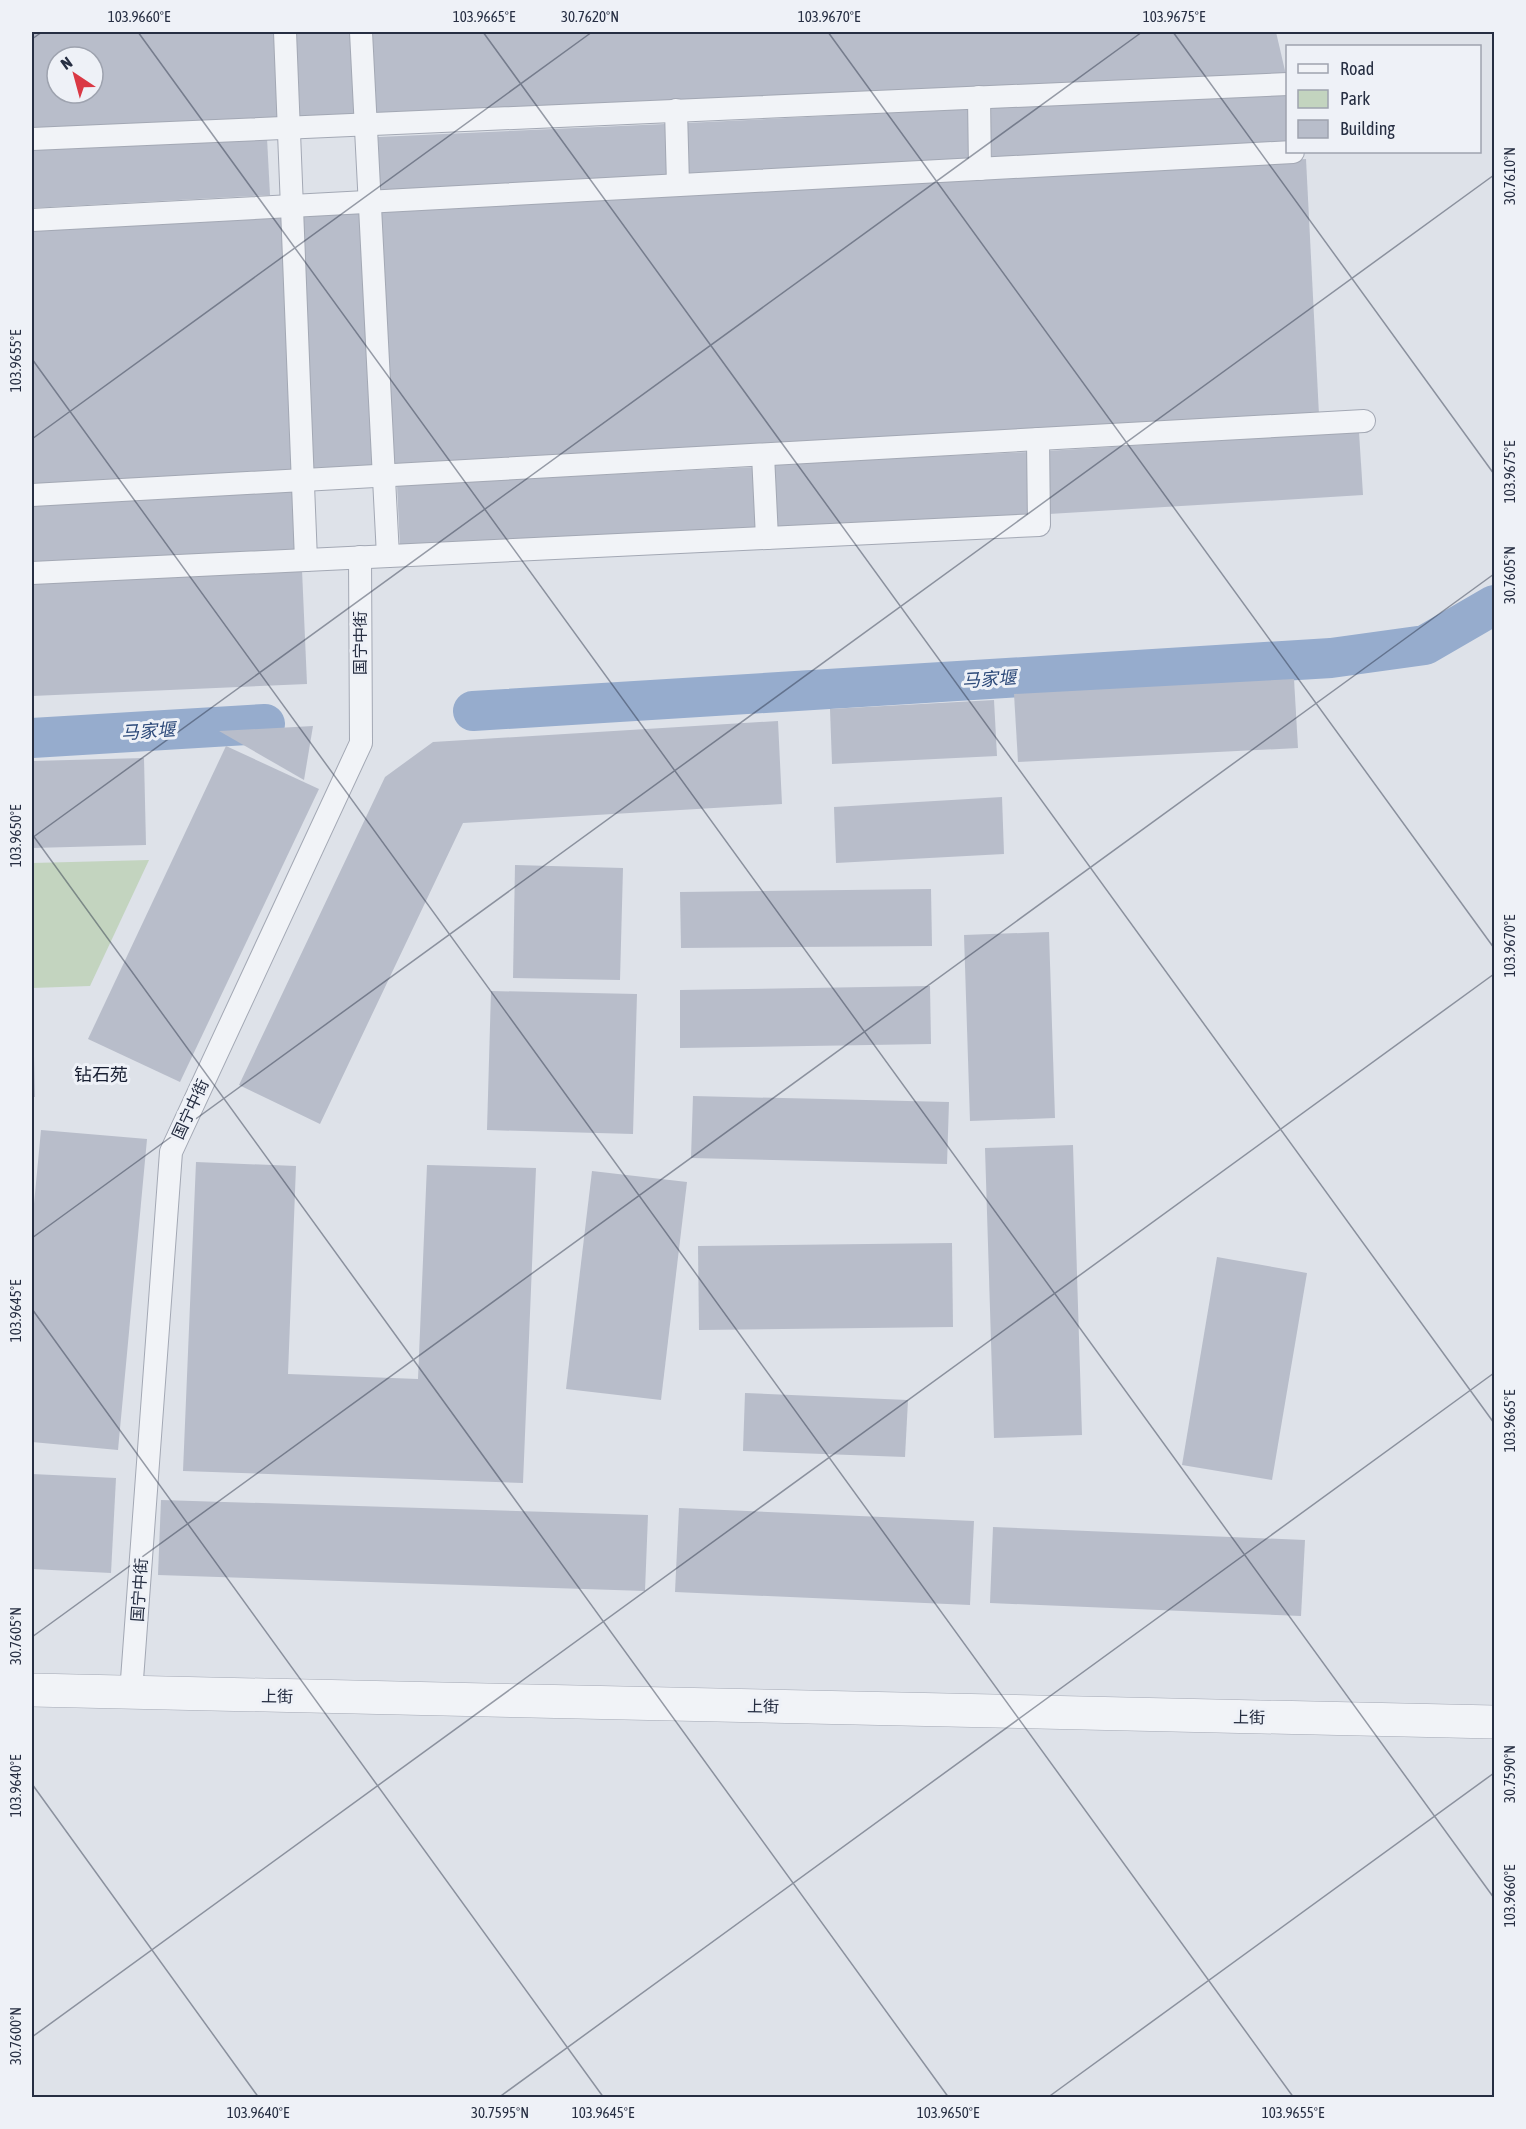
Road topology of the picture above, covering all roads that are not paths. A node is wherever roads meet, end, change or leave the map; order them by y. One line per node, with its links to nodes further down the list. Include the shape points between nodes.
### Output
1 (285, 32): 7 (lane)
2 (361, 32): 6 (lane)
3 (1286, 84): 4 (lane)
4 (979, 97): 5 (lane); 10 (lane)
5 (676, 110): 6 (lane); 11 (lane)
6 (366, 124): 7 (lane); 12 (lane)
7 (288, 128): 8 (lane); 13 (lane)
8 (32, 139)
9 (1286, 152): 10 (lane)
10 (980, 169): 11 (lane)
11 (678, 185): 12 (lane)
12 (370, 202): 13 (lane); 18 (lane)
13 (293, 206): 14 (lane); 19 (lane)
14 (32, 220)
15 (1364, 421): 16 (lane)
16 (1038, 440): 17 (lane); 21 (lane, via 1039,525)
17 (763, 454): 18 (lane); 21 (lane)
18 (384, 475): 19 (lane); 22 (lane)
19 (303, 480): 20 (lane); 24 (lane)
20 (32, 495)
21 (767, 538): 22 (lane)
22 (388, 556): 23 (lane)
23 (360, 557): 24 (lane); 27 (lane, 国宁中街, via 361,743 171,1152)
24 (306, 560): 25 (lane)
25 (32, 573)
26 (32, 1690): 27 (street, 上街)
27 (131, 1693): 28 (street, 上街)
28 (1494, 1722)

